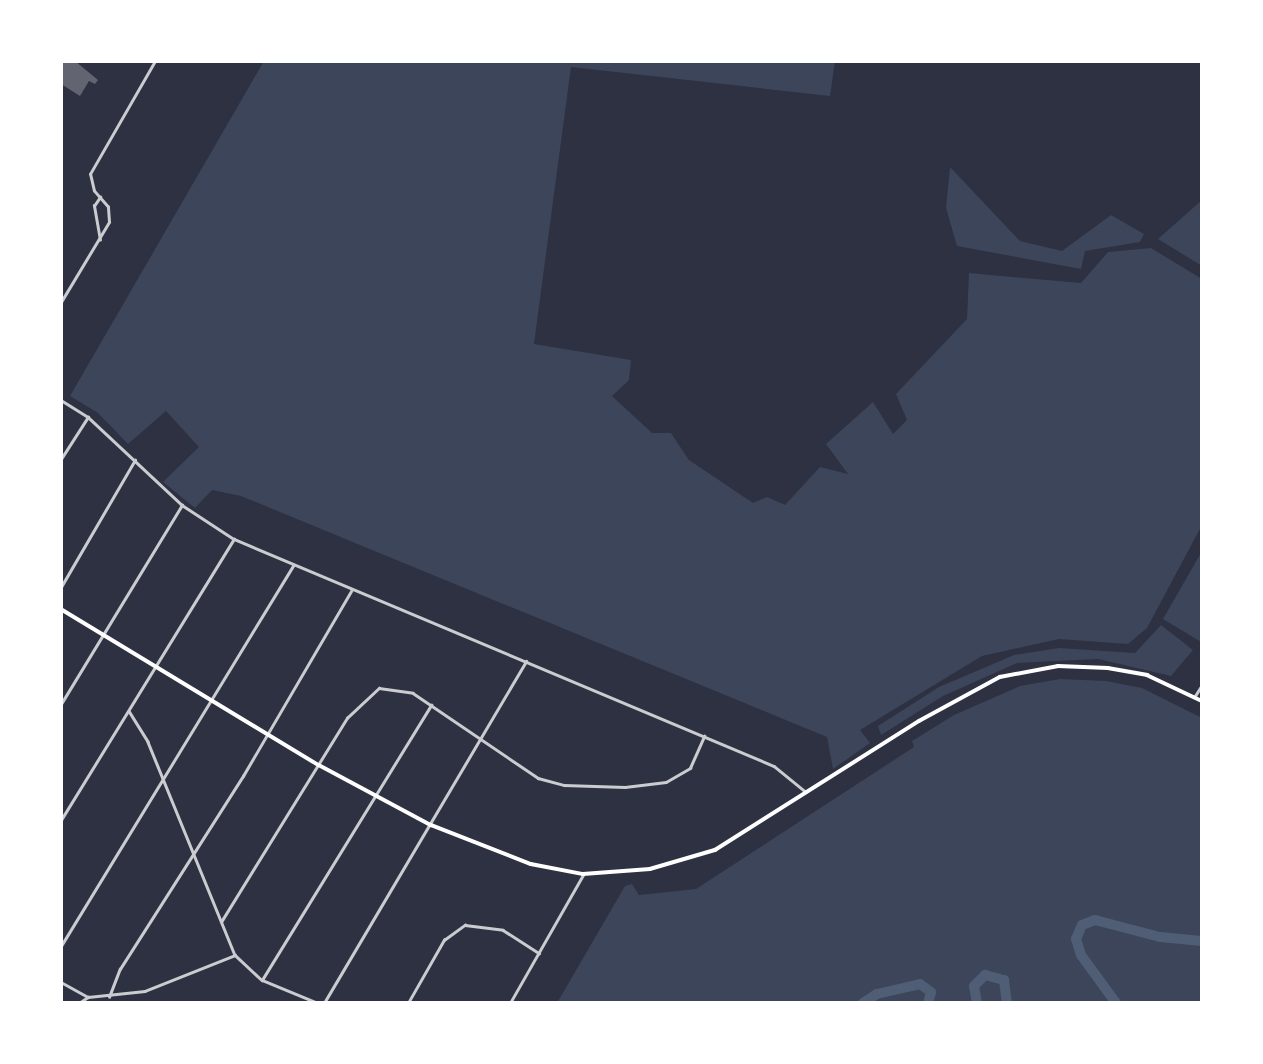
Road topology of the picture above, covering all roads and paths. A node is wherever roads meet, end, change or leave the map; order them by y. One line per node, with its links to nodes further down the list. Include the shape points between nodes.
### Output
1 (155, 61): 2 (street, via 90,174)
2 (100, 197): 3 (street, via 94,206); 3 (street, via 110,216)
3 (100, 240): 5 (street)
4 (61, 285): 5 (street)
5 (68, 289): 6 (street)
6 (61, 302)
7 (61, 400): 8 (street)
8 (88, 416): 9 (street); 10 (street)
9 (61, 459)
10 (135, 460): 11 (street); 14 (street)
11 (182, 505): 12 (street); 17 (street)
12 (234, 539): 13 (street); 19 (street)
13 (293, 566): 15 (street); 23 (street)
14 (61, 587)
15 (351, 591): 18 (street); 27 (street)
16 (61, 609): 17 (main road)
17 (103, 635): 19 (main road); 24 (street)
18 (526, 661): 28 (street); 29 (street)
19 (155, 667): 23 (main road); 26 (street)
20 (1202, 685): 21 (street)
21 (1195, 696): 22 (main road); 32 (main road, via 1128,670 1029,669 970,690)
22 (1202, 701)
23 (211, 702): 27 (main road); 31 (street)
24 (61, 704)
25 (430, 705): 29 (street); 30 (street, via 398,688 373,691 347,718); 33 (street)
26 (129, 711): 31 (street); 34 (street)
27 (267, 734): 30 (main road); 36 (street)
28 (704, 736): 29 (street, via 690,768 677,777 625,787 588,788 538,778); 32 (street, via 774,766)
29 (482, 740): 35 (street)
30 (319, 765): 33 (main road); 38 (street)
31 (164, 782): 36 (street); 39 (street)
32 (806, 792): 37 (main road, via 742,835 681,863)
33 (375, 796): 35 (main road); 42 (street)
34 (61, 820)
35 (431, 825): 37 (main road, via 531,864); 48 (street)
36 (194, 855): 38 (street); 45 (street, via 120,969)
37 (583, 874): 40 (street)
38 (221, 922): 41 (street)
39 (61, 946)
40 (540, 953): 49 (street, via 503,930 465,925 444,940); 50 (street)
41 (235, 955): 42 (street); 45 (street, via 145,991)
42 (262, 980): 47 (street)
43 (61, 982): 44 (street)
44 (88, 997): 45 (street); 46 (street)
45 (109, 997)
46 (79, 1003)
47 (318, 1003)
48 (324, 1003)
49 (408, 1003)
50 (510, 1003)

